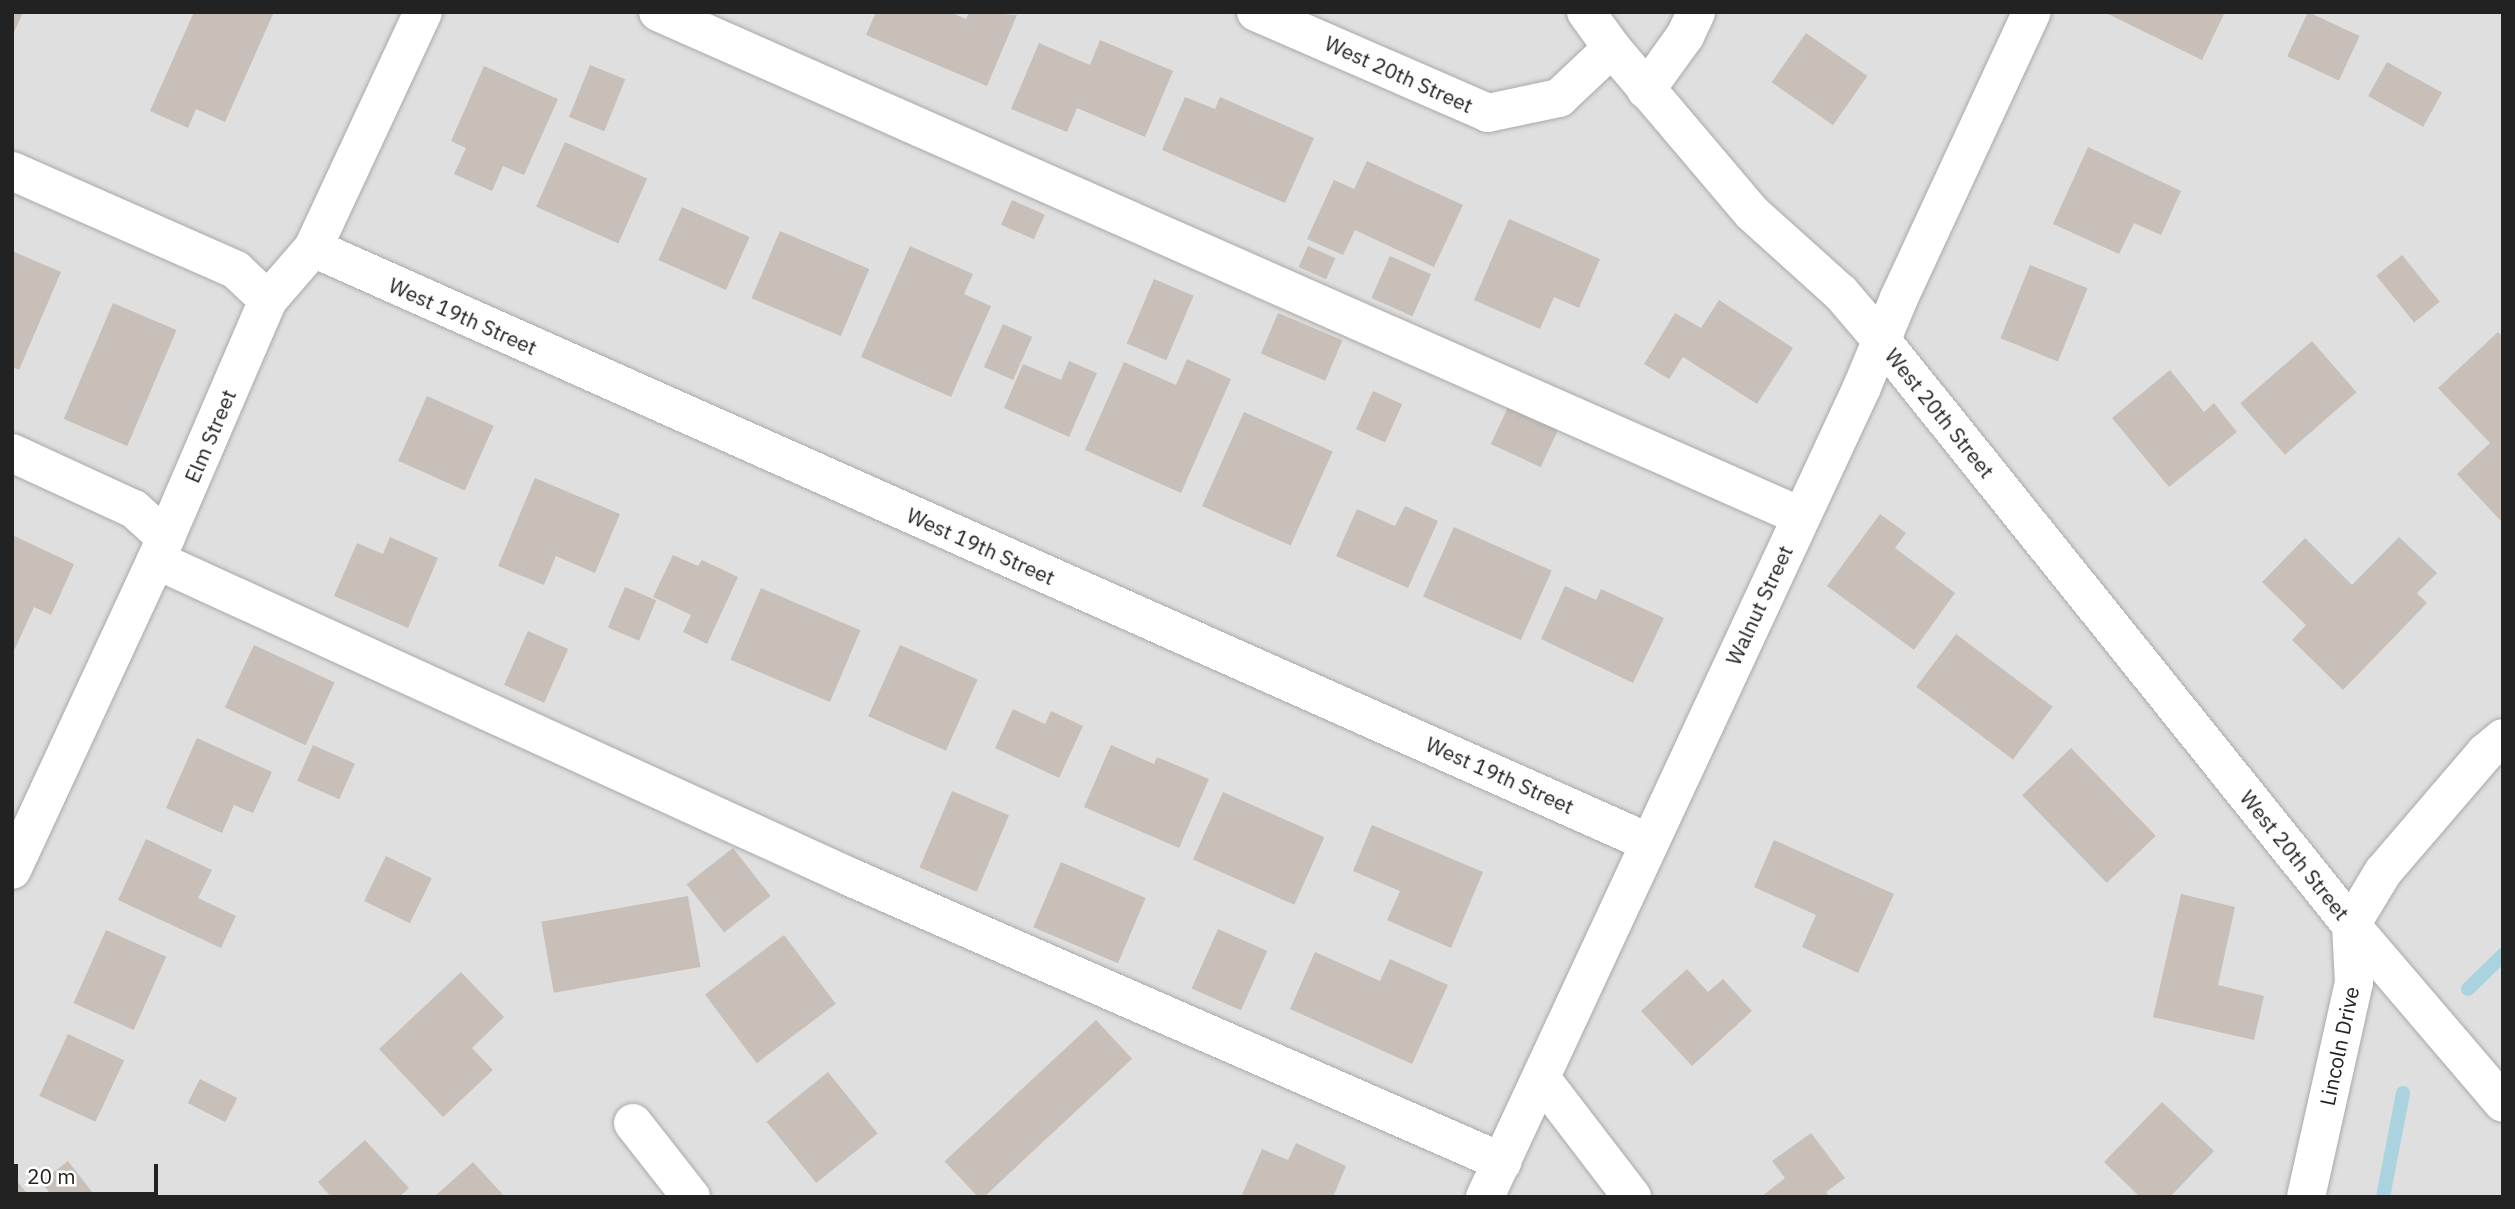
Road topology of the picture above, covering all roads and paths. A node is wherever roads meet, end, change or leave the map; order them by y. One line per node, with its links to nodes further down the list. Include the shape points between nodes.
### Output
1 (422, 12): 10 (street, Elm Street)
2 (659, 12): 14 (street)
3 (1256, 12): 7 (street, West 20th Street, via 1488,113 1559,97)
4 (1586, 12): 7 (street)
5 (1696, 12): 8 (street, via 1685,36)
6 (2032, 12): 12 (street, Walnut Street)
7 (1612, 48): 8 (street, West 20th Street)
8 (1646, 90): 12 (street, West 20th Street, via 1752,213 1841,293)
9 (12, 171): 11 (street, via 236,270)
10 (313, 248): 11 (street, Elm Street); 18 (street, West 19th Street)
11 (268, 300): 15 (street, Elm Street)
12 (1882, 341): 14 (street, Walnut Street); 20 (street, West 20th Street)
13 (12, 453): 15 (street, via 134,509)
14 (1800, 516): 18 (street, Walnut Street)
15 (161, 549): 17 (street, Elm Street); 24 (street, via 850,877)
16 (2503, 738): 20 (street, via 2383,872)
17 (21, 825): 19 (street, Elm Street)
18 (1650, 843): 21 (street, Walnut Street)
19 (12, 870)
20 (2351, 925): 22 (street, West 20th Street); 28 (street, Lincoln Drive, via 2354,983)
21 (1541, 1079): 24 (street, Walnut Street); 27 (street)
22 (2503, 1103)
23 (633, 1123): 25 (street)
24 (1502, 1162): 26 (street, Walnut Street)
25 (691, 1197)
26 (1485, 1197)
27 (1632, 1197)
28 (2306, 1197)

